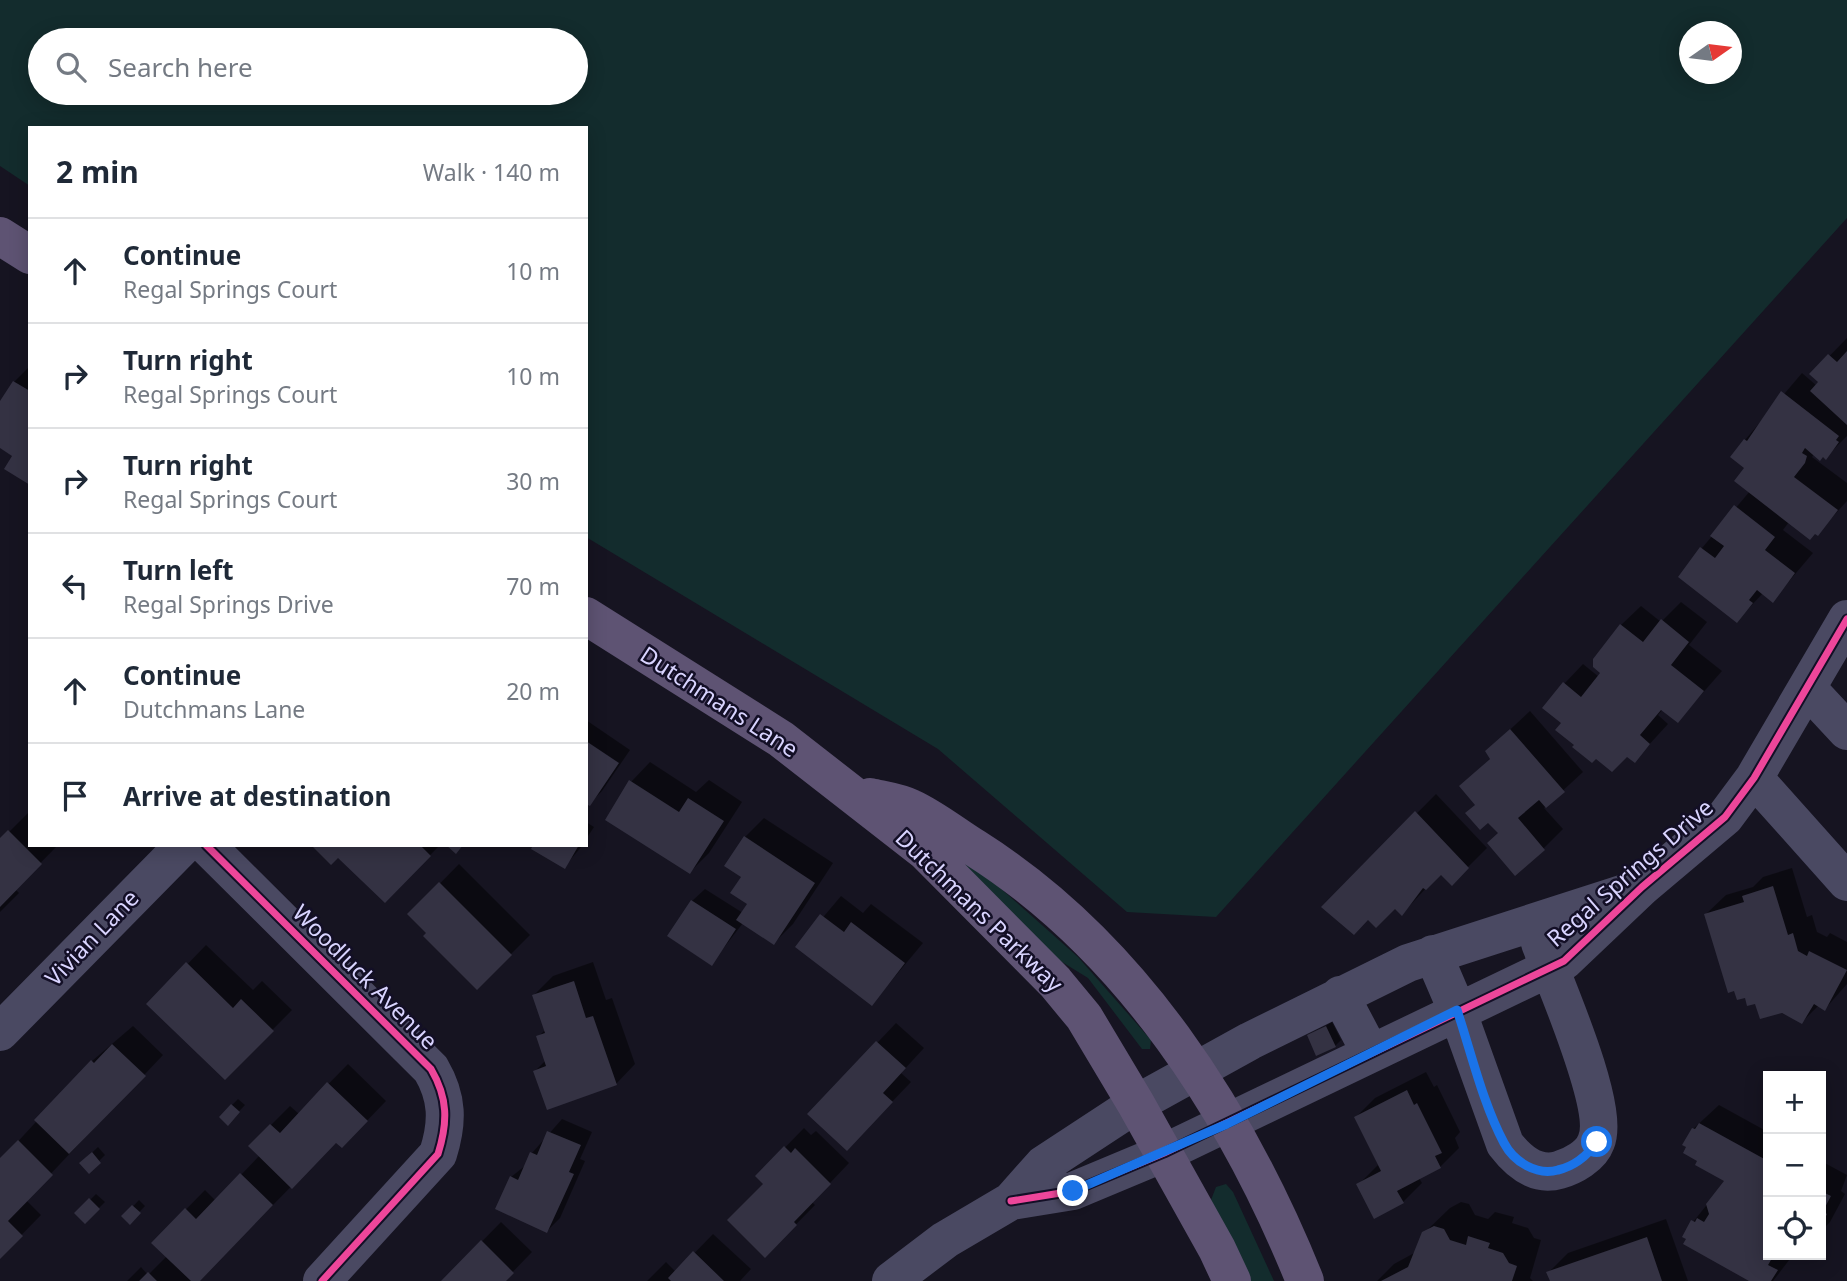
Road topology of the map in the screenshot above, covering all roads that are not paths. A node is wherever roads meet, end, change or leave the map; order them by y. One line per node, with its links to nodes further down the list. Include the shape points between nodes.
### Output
1 (0, 236): 2 (main road)
2 (28, 254)
3 (588, 617): 8 (main road, Dutchmans Lane, via 780,739)
4 (1847, 619): 5 (street, Regal Springs Drive)
5 (1807, 688): 6 (street); 7 (street, Regal Springs Drive)
6 (1847, 731)
7 (1754, 778): 11 (street); 12 (street, Regal Springs Drive, via 1725,817)
8 (848, 791): 20 (main road, Dutchmans Parkway, via 911,807 1016,873 1126,977); 21 (main road, Dutchmans Parkway, via 926,852 1055,982 1084,1017)
9 (182, 847): 18 (street, Vivian Lane)
10 (208, 847): 25 (street, Woodluck Avenue, via 431,1069 441,1086 447,1111 438,1154)
11 (1847, 882)
12 (1642, 887): 13 (street, Regal Springs Drive); 15 (street, Regal Springs Drive, via 1564,961)
13 (1532, 921): 14 (street, Regal Springs Drive); 15 (street)
14 (1433, 954): 16 (street, Regal Springs Drive); 17 (street)
15 (1549, 968): 17 (street, Regal Springs Drive); 17 (street, via 1600,1123 1597,1142 1567,1168 1552,1172 1532,1169 1505,1144)
16 (1340, 995): 19 (street); 20 (street, Regal Springs Drive)
17 (1457, 1010): 19 (street, Regal Springs Drive)
18 (0, 1032)
19 (1370, 1052): 22 (street, Regal Springs Drive)
20 (1194, 1071): 21 (street, Regal Springs Drive); 22 (main road, Dutchmans Parkway)
21 (1136, 1104): 23 (main road, Dutchmans Parkway); 24 (street, via 1043,1165)
22 (1227, 1124): 23 (street, Regal Springs Drive); 28 (main road, Dutchmans Parkway, via 1284,1229)
23 (1164, 1153): 24 (street, via 1073,1191); 27 (main road, Dutchmans Parkway)
24 (1011, 1201): 26 (street, via 946,1240)
25 (322, 1281)
26 (891, 1281)
27 (1232, 1281)
28 (1306, 1281)

